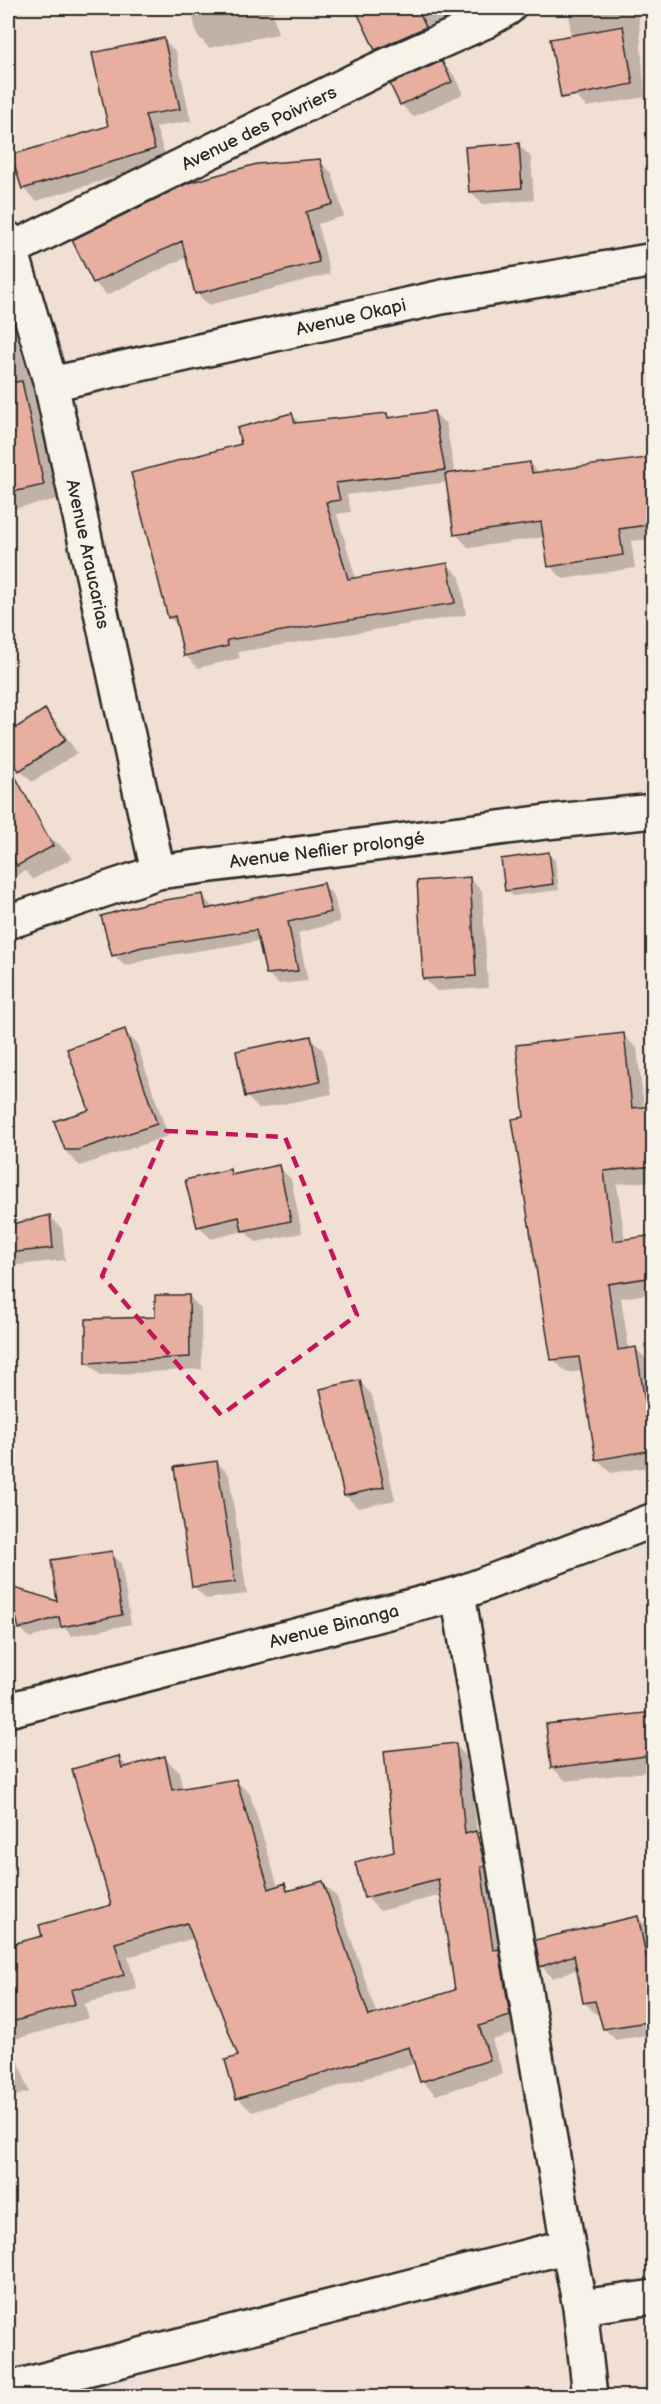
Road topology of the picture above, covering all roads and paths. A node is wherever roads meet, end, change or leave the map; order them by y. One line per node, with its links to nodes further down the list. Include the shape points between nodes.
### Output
1 (508, 8): 2 (street, Avenue des Poivriers)
2 (9, 244): 4 (street, Avenue Araucarias)
3 (654, 261): 4 (street, Avenue Okapi, via 442,297)
4 (51, 384): 6 (street, Avenue Araucarias)
5 (654, 811): 6 (street, Avenue Neflier prolongé)
6 (158, 872): 7 (street, Avenue Neflier prolongé)
7 (8, 922)
8 (654, 1520): 9 (street, Avenue Binanga)
9 (458, 1594): 10 (street, Avenue Binanga); 11 (street)
10 (8, 1710)
11 (568, 2246): 13 (street); 14 (street)
12 (654, 2297): 13 (street)
13 (580, 2307): 15 (street)
14 (8, 2389)
15 (590, 2397)

